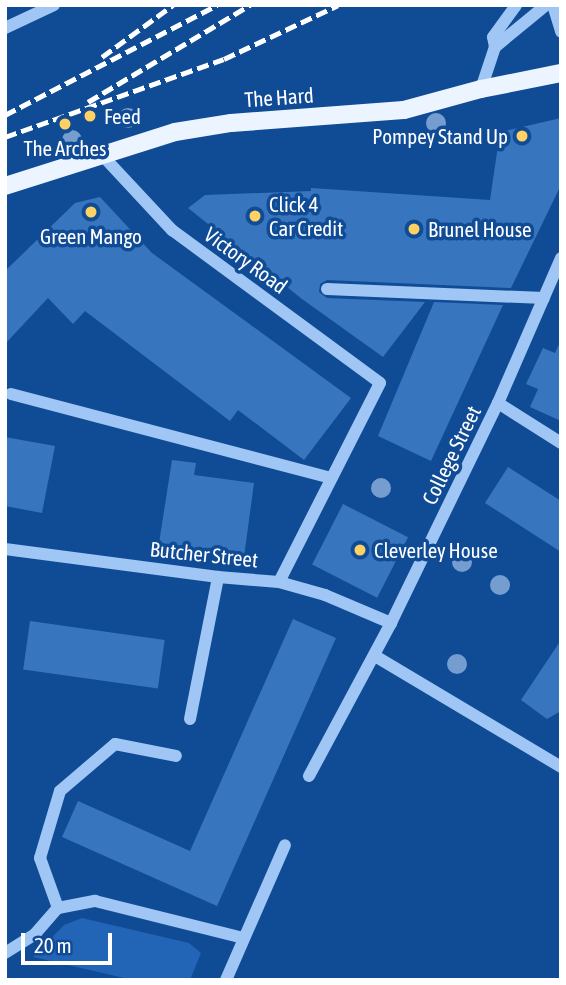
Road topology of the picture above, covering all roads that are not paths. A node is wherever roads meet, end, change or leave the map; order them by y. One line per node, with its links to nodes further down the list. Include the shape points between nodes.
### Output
1 (54, 5): 5 (street)
2 (516, 5): 7 (street, via 493,37)
3 (546, 5): 7 (street)
4 (553, 5): 6 (street)
5 (5, 28)
6 (561, 32)
7 (495, 47): 9 (street)
8 (561, 73): 9 (main road, The Hard)
9 (481, 89): 10 (main road, The Hard, via 404,110 231,123 175,132)
10 (102, 155): 11 (main road, The Hard); 18 (street, Victory Road, via 173,230 380,383)
11 (5, 186)
12 (561, 258): 14 (street, College Street)
13 (327, 289): 14 (street)
14 (544, 298): 16 (street, College Street)
15 (11, 394): 18 (street)
16 (498, 403): 17 (street); 22 (street, College Street)
17 (561, 443)
18 (331, 478): 21 (street)
19 (5, 549): 20 (street, Butcher Street)
20 (218, 577): 21 (street, Butcher Street); 24 (street)
21 (279, 582): 22 (street, Butcher Street, via 325,595)
22 (391, 623): 23 (street, College Street)
23 (375, 656): 26 (street); 27 (street, College Street)
24 (190, 719)
25 (176, 756): 29 (street, via 115,744 60,791 40,858)
26 (561, 767)
27 (309, 776)
28 (285, 845): 30 (street)
29 (58, 908): 30 (street, via 95,901); 31 (street, via 35,934)
30 (243, 937): 32 (street)
31 (5, 953)
32 (226, 980)

